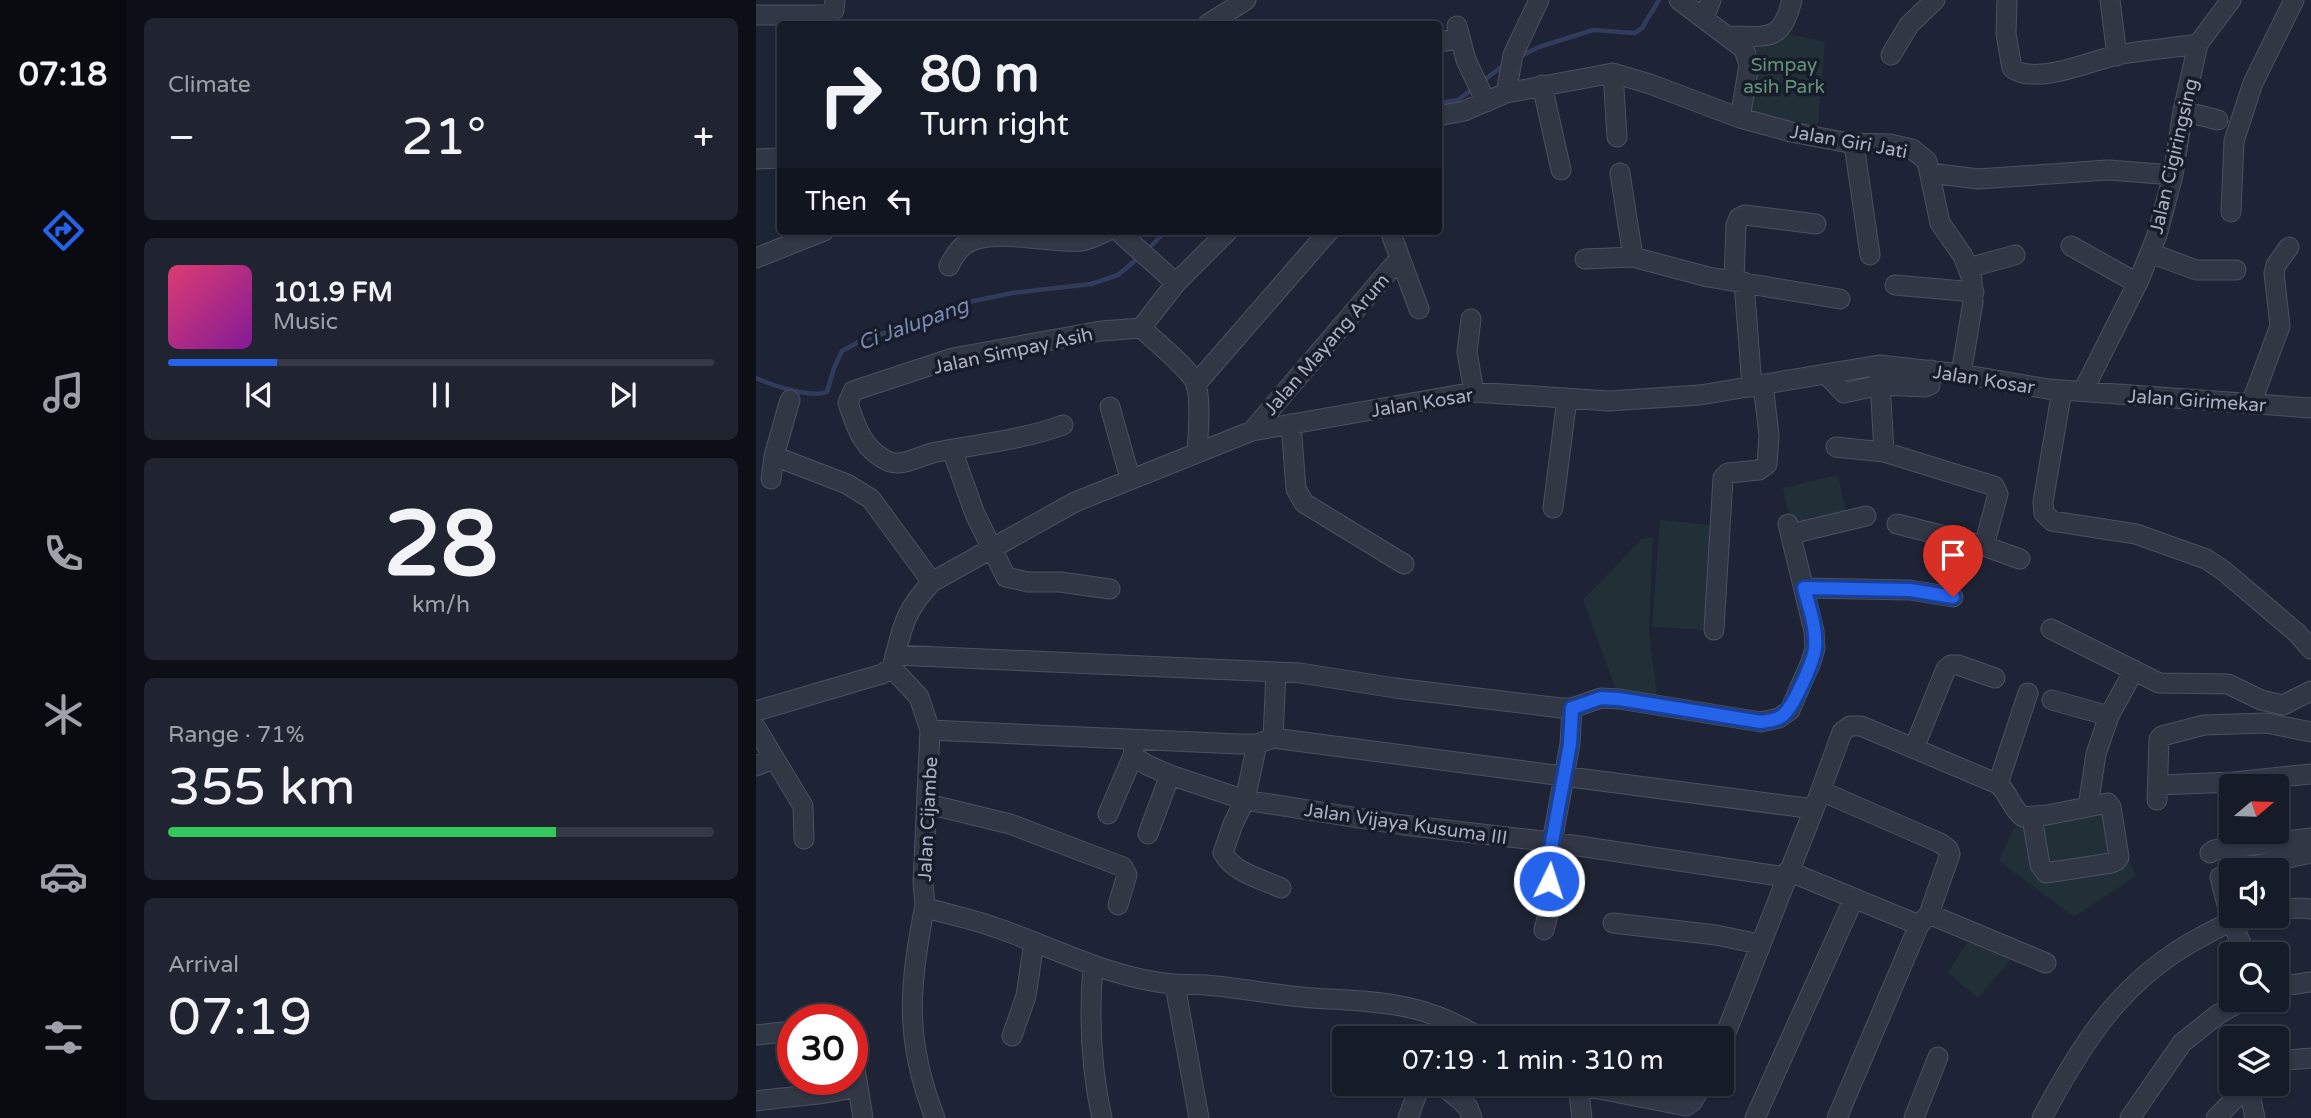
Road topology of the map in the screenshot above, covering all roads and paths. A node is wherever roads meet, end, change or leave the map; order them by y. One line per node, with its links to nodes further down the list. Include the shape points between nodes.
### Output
1 (835, 0): 12 (street, via 834,10 823,15)
2 (1246, 0): 13 (street)
3 (1539, 0): 22 (street, via 1513,61)
4 (1678, 0): 11 (street)
5 (1792, 0): 14 (street, via 1787,20 1772,34)
6 (1935, 0): 17 (street, via 1909,25)
7 (2007, 0): 18 (street, via 2006,34 2012,68 2018,72 2040,74)
8 (2110, 0): 18 (street)
9 (2231, 0): 16 (street, Jalan Cigiringsing)
10 (2294, 0): 35 (street, via 2239,122)
11 (1708, 9): 14 (street)
12 (756, 16)
13 (1213, 21)
14 (1729, 36): 25 (street, via 1744,49 1749,65)
15 (1442, 40): 21 (street, via 1458,33)
16 (2199, 44): 18 (street); 23 (street, Jalan Cigiringsing)
17 (1891, 55)
18 (2117, 55)
19 (1613, 73): 20 (street); 25 (street, Jalan Giri Jati); 27 (street)
20 (1542, 85): 22 (street); 31 (street)
21 (1480, 90): 22 (street); 24 (street, via 1464,111)
22 (1506, 93)
23 (2183, 111): 26 (street); 34 (street, Jalan Cigiringsing)
24 (1442, 115)
25 (1741, 118): 28 (street, Jalan Giri Jati)
26 (2218, 120)
27 (1617, 137)
28 (1854, 144): 33 (street, Jalan Giri Jati, via 1912,149 1927,161); 46 (street)
29 (777, 158): 30 (street)
30 (756, 159)
31 (1561, 170)
32 (1620, 173): 48 (street)
33 (1930, 173): 34 (street, via 1978,179 2108,170); 53 (street, Jalan Giri Jati, via 1940,223)
34 (2173, 175): 45 (street, Jalan Cigiringsing)
35 (2231, 212)
36 (1816, 224): 55 (street, via 1739,218)
37 (814, 235): 49 (street)
38 (1097, 235): 52 (street, via 1081,241 981,238 966,245)
39 (1123, 235): 56 (street)
40 (1224, 235): 56 (street)
41 (1326, 235): 67 (street)
42 (1391, 235): 50 (street)
43 (2071, 246): 57 (street)
44 (2288, 247): 74 (street, via 2274,273 2280,326)
45 (2150, 253): 54 (street, via 2196,270); 57 (street, Jalan Cigiringsing)
46 (1870, 255)
47 (2015, 255): 53 (street)
48 (1633, 257): 51 (street); 55 (street)
49 (756, 258)
50 (1400, 258): 61 (street); 79 (street, Jalan Mayang Arum)
51 (1585, 259)
52 (949, 266)
53 (1968, 268): 59 (street, Jalan Giri Jati)
54 (2236, 270)
55 (1739, 281): 60 (street); 68 (street)
56 (1176, 283): 63 (street)
57 (2137, 283): 70 (street, Jalan Cigiringsing)
58 (1895, 285): 59 (street)
59 (1974, 292): 65 (street, Jalan Giri Jati)
60 (1840, 299)
61 (1419, 309)
62 (1471, 319): 71 (street, via 1467,352)
63 (1141, 328): 67 (street); 81 (street, Jalan Simpay Asih, via 953,358 849,396 859,435 891,463)
64 (1826, 374): 66 (street, Jalan Kosar, via 1853,370); 66 (street, via 1844,393); 68 (street, Jalan Kosar)
65 (1961, 374): 66 (street, Jalan Kosar, via 1931,370); 69 (street, Jalan Kosar)
66 (1874, 380): 83 (street)
67 (1196, 384): 82 (street)
68 (1758, 386): 72 (street, Jalan Kosar, via 1609,401); 99 (street, via 1769,435 1767,464 1723,478)
69 (2062, 390): 70 (street, Jalan Kosar); 100 (street, via 2044,513 2052,521 2136,534 2206,559)
70 (2084, 391): 74 (street, Jalan Girimekar)
71 (1474, 392): 72 (street, Jalan Kosar); 77 (street, Jalan Kosar)
72 (1567, 398): 87 (street)
73 (790, 400): 84 (street)
74 (2251, 404): 76 (street, Jalan Girimekar)
75 (1110, 407): 85 (street)
76 (2311, 408)
77 (1291, 424): 79 (street, Jalan Kosar); 93 (street, via 1296,489 1304,503)
78 (1063, 425): 81 (street)
79 (1252, 430): 82 (street, Jalan Kosar)
80 (1836, 447): 83 (street)
81 (952, 450): 91 (street)
82 (1197, 452): 85 (street, Jalan Kosar)
83 (1884, 452): 90 (street, via 1994,486 1998,494)
84 (774, 456): 86 (street); 94 (street, via 847,484 871,499)
85 (1130, 478): 91 (street, Jalan Kosar)
86 (771, 479)
87 (1553, 508)
88 (1866, 516): 95 (street, via 1789,529)
89 (1897, 524): 90 (street)
90 (1984, 546): 92 (street)
91 (992, 548): 94 (street, Jalan Kosar); 96 (street, via 1002,573 1012,580)
92 (2020, 559)
93 (1404, 564)
94 (932, 582): 101 (street, Jalan Kosar, via 915,599 904,620)
95 (1804, 588): 97 (street, via 1910,590); 108 (street, via 1815,648 1790,709 1780,718 1761,722 1601,698)
96 (1110, 589)
97 (1953, 597)
98 (2051, 629): 102 (street)
99 (1714, 630)
100 (2311, 649)
101 (894, 662): 103 (street); 109 (street, via 882,674); 112 (street, Jalan Cijambe, via 919,697)
102 (2134, 670): 105 (street, via 2164,685 2228,684 2280,705); 110 (street)
103 (1276, 672): 108 (street); 114 (street)
104 (1995, 678): 116 (street, via 1958,665 1946,669)
105 (2311, 691)
106 (2028, 693): 121 (street)
107 (2053, 700): 110 (street)
108 (1572, 708): 120 (street)
109 (756, 711)
110 (2109, 716): 124 (street, via 2096,754)
111 (756, 728): 117 (street)
112 (930, 730): 115 (street); 125 (street, Jalan Cijambe)
113 (2311, 732): 118 (street, via 2266,723 2204,725 2162,736 2158,792)
114 (1265, 741): 115 (street); 120 (street); 123 (street)
115 (1134, 748): 119 (street, Jalan Vijaya Kusuma III, via 1139,761); 127 (street)
116 (1914, 748): 121 (street); 122 (street, via 1861,726 1850,726 1835,747)
117 (765, 762): 131 (street, via 804,809)
118 (2311, 774)
119 (1170, 775): 123 (street, Jalan Vijaya Kusuma III); 129 (street)
120 (1564, 777): 126 (street); 132 (street)
121 (1998, 784): 128 (street, via 2018,813)
122 (1821, 791): 126 (street); 143 (street, via 1948,849 1948,861)
123 (1245, 800): 132 (street, Jalan Vijaya Kusuma III); 137 (street, via 1223,853 1239,869)
124 (2090, 800)
125 (928, 804): 139 (street, Jalan Cijambe); 140 (street, via 1010,824 1123,867 1127,875)
126 (1814, 810): 136 (street)
127 (1108, 814)
128 (2032, 818): 128 (street, via 2040,865 2046,873 2111,863 2119,857 2108,803)
129 (1148, 834)
130 (2311, 838): 133 (street)
131 (804, 839)
132 (1552, 842): 136 (street, Jalan Vijaya Kusuma III); 146 (street, via 1548,879 1555,888)
133 (2210, 853)
134 (2311, 853): 135 (street)
135 (2289, 858)
136 (1787, 874): 138 (street, Jalan Vijaya Kusuma III); 148 (street)
137 (1281, 888)
138 (1854, 898): 143 (street, Jalan Vijaya Kusuma III); 180 (street)
139 (925, 905): 147 (street, Jalan Cijambe); 174 (street, via 911,1018)
140 (1118, 905)
141 (2289, 908): 142 (street)
142 (2311, 909)
143 (1924, 919): 149 (street, Jalan Vijaya Kusuma III); 181 (street)
144 (1613, 923): 148 (street)
145 (2220, 928): 183 (street, via 2179,948 2126,991 2064,1077)
146 (1544, 930)
147 (1034, 942): 150 (street, Jalan Cijambe); 159 (street, via 1026,996)
148 (1759, 944): 156 (street)
149 (2046, 963)
150 (1093, 965): 152 (street, Jalan Cijambe); 175 (street, via 1091,1017)
151 (2311, 982): 153 (street)
152 (1175, 985): 155 (street, Jalan Cijambe, via 1367,1000 1408,1007); 176 (street)
153 (2289, 985)
154 (2222, 1012): 184 (street, via 2182,1043)
155 (1460, 1026)
156 (1728, 1026)
157 (777, 1033): 158 (street)
158 (756, 1035)
159 (1012, 1036)
160 (1938, 1057): 182 (street)
161 (2311, 1058): 162 (street)
162 (2289, 1060)
163 (801, 1095): 172 (street)
164 (859, 1095): 173 (street)
165 (1416, 1096): 177 (street)
166 (1455, 1096): 178 (street, via 1468,1107)
167 (1578, 1096): 179 (street)
168 (1632, 1096): 169 (street, via 1678,1106 1686,1106)
169 (1695, 1096)
170 (2237, 1096): 185 (street)
171 (2251, 1096): 186 (street)
172 (756, 1101)
173 (863, 1118)
174 (935, 1118)
175 (1101, 1118)
176 (1199, 1118)
177 (1408, 1118)
178 (1472, 1118)
179 (1582, 1118)
180 (1755, 1118)
181 (1837, 1118)
182 (1914, 1118)
183 (2042, 1118)
184 (2130, 1118)
185 (2216, 1118)
186 (2255, 1118)

